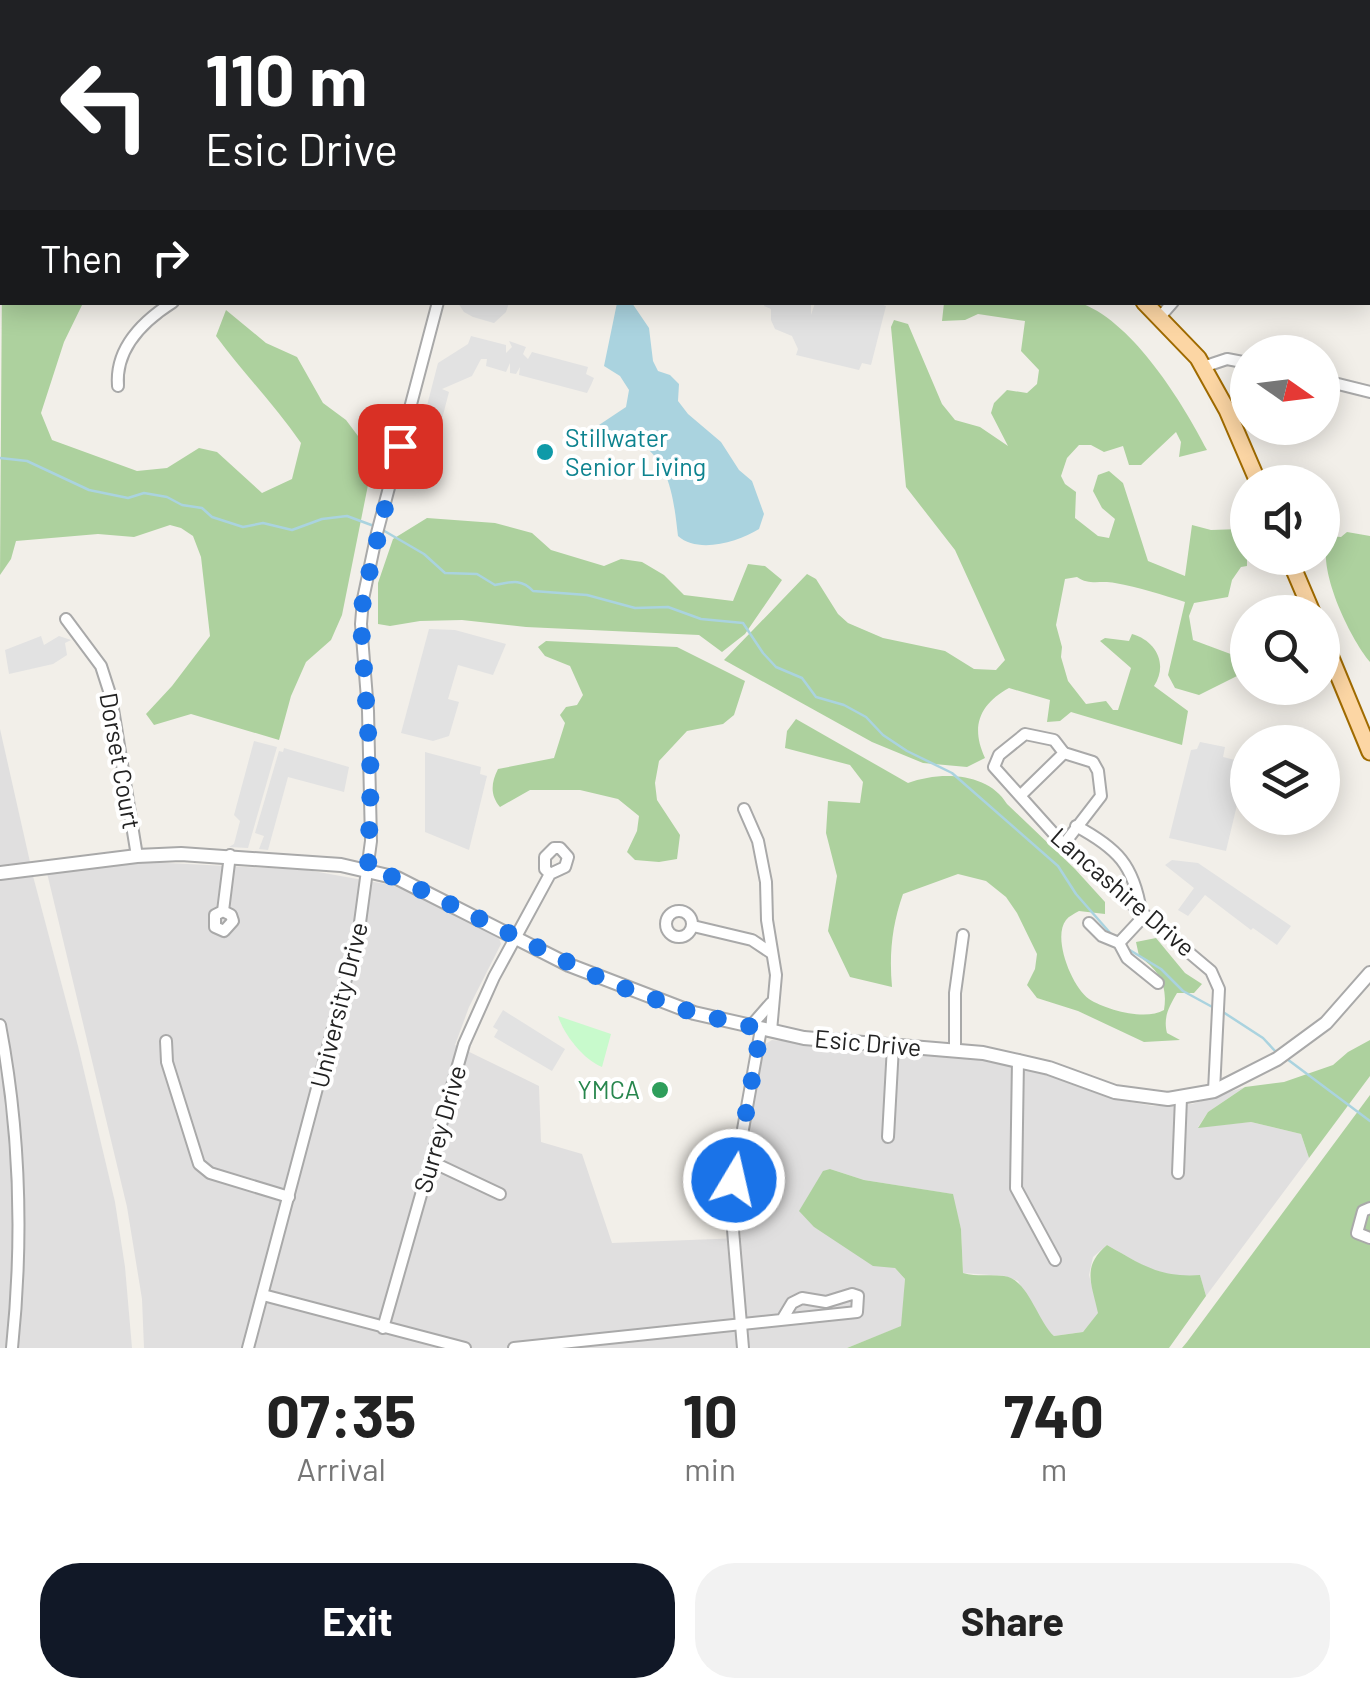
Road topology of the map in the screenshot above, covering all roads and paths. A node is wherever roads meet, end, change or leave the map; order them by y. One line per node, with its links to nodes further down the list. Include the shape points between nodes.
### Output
1 (168, 305): 9 (street, via 128,344)
2 (437, 305): 22 (street, University Drive, via 363,599)
3 (1147, 305): 5 (main road)
4 (1170, 305): 5 (street)
5 (1160, 317): 7 (main road)
6 (1230, 360): 7 (street)
7 (1204, 367): 11 (main road)
8 (1340, 384): 10 (street)
9 (118, 386)
10 (1370, 392)
11 (1251, 465)
12 (66, 619): 21 (street, Dorset Court, via 101,666 112,698)
13 (1340, 680): 14 (main road)
14 (1370, 752)
15 (1064, 753): 16 (street); 16 (street, Lancashire Drive, via 1054,740 1025,734 998,755 994,767); 18 (street, via 1093,762 1098,771 1101,796)
16 (1020, 796): 19 (street, Lancashire Drive)
17 (744, 808): 27 (street, via 764,862)
18 (1076, 826): 19 (street); 26 (street, via 1113,849 1129,869)
19 (1064, 844): 26 (street, Lancashire Drive)
20 (230, 855): 21 (street, Esic Drive); 22 (street, Esic Drive); 25 (street)
21 (136, 856): 23 (street, Esic Drive)
22 (368, 870): 31 (street, Esic Drive); 51 (street, University Drive, via 352,964)
23 (0, 873)
24 (550, 874): 31 (street, Surrey Drive)
25 (223, 911)
26 (1143, 914): 33 (street); 45 (street, Lancashire Drive, via 1216,980)
27 (767, 920): 32 (street); 34 (street)
28 (1089, 923): 33 (street)
29 (692, 926): 32 (street)
30 (963, 935): 43 (street)
31 (515, 937): 40 (street, Esic Drive, via 638,994); 48 (street, Surrey Drive, via 464,1044)
32 (743, 937): 34 (street)
33 (1119, 943): 37 (street, via 1126,958)
34 (770, 952): 38 (street, via 776,975)
35 (1370, 962): 36 (street, Esic Drive)
36 (1367, 976): 45 (street, Esic Drive, via 1302,1043)
37 (1158, 983)
38 (772, 1002): 40 (street); 40 (street)
39 (0, 1025): 59 (street, via 17,1191)
40 (761, 1029): 42 (street, Esic Drive); 57 (street, via 733,1185)
41 (166, 1041): 51 (street, via 199,1164)
42 (894, 1046): 43 (street, Esic Drive); 47 (street)
43 (955, 1050): 44 (street, Esic Drive)
44 (1018, 1060): 46 (street, Esic Drive, via 1115,1092); 54 (street, via 1016,1188)
45 (1214, 1091): 46 (street, Esic Drive)
46 (1180, 1098): 49 (street)
47 (888, 1137)
48 (430, 1161): 50 (street); 58 (street, Surrey Drive)
49 (1178, 1172)
50 (500, 1194)
51 (289, 1197): 55 (street, University Drive)
52 (1370, 1208): 53 (street, via 1356,1233)
53 (1370, 1238)
54 (1055, 1260)
55 (263, 1295): 58 (street); 60 (street, University Drive)
56 (783, 1318): 56 (street, via 857,1312 858,1296 802,1298); 57 (street)
57 (740, 1324): 62 (street); 63 (street)
58 (383, 1328): 61 (street)
59 (12, 1348)
60 (248, 1348)
61 (465, 1348)
62 (514, 1348)
63 (743, 1348)

